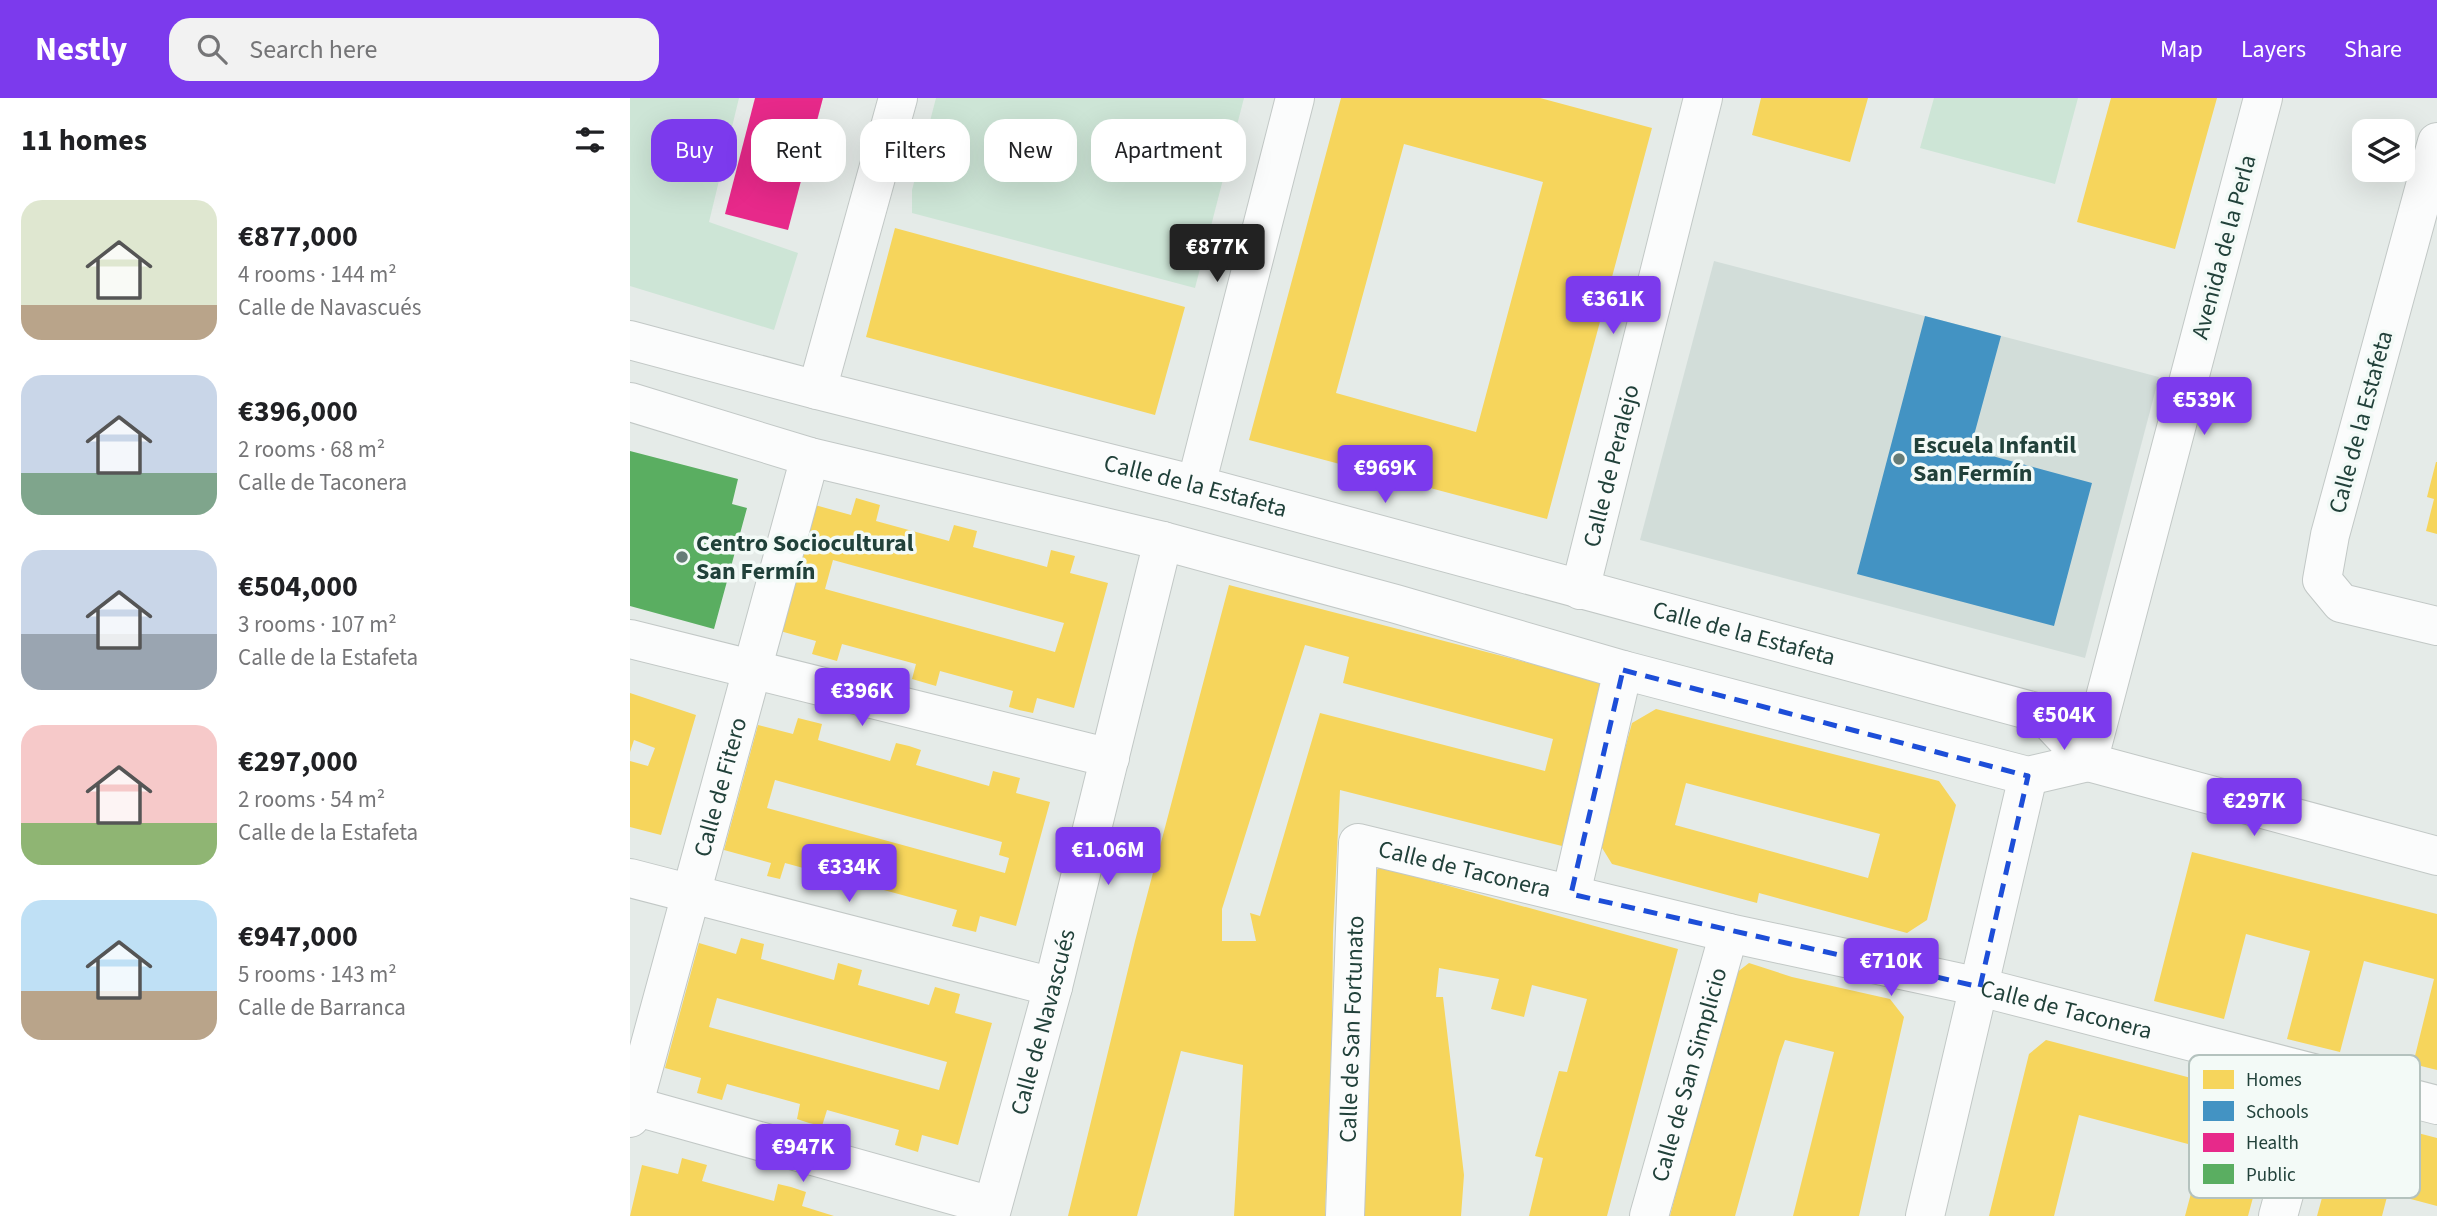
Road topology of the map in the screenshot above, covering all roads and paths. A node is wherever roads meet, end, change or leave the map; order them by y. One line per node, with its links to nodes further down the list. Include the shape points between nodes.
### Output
1 (898, 98): 7 (street)
2 (1295, 98): 10 (street)
3 (1703, 98): 12 (street, Calle de Peralejo)
4 (2263, 98): 19 (street, Avenida de la Perla)
5 (2437, 142): 13 (street, Calle de la Estafeta, via 2330,535 2322,580 2342,603)
6 (630, 340): 7 (street, Calle de la Estafeta)
7 (817, 390): 10 (street, Calle de la Estafeta)
8 (630, 402): 9 (street)
9 (810, 457): 11 (street); 15 (street, Calle de Fitero)
10 (1196, 485): 12 (street, Calle de la Estafeta)
11 (1163, 541): 16 (street); 18 (street, Calle de Navascués)
12 (1580, 590): 17 (street, Calle de la Estafeta)
13 (2437, 626)
14 (630, 639): 15 (street)
15 (752, 670): 18 (street); 24 (street, Calle de Fitero)
16 (1623, 670): 20 (street); 25 (street, Calle de Taconera)
17 (2043, 714): 19 (street); 20 (street)
18 (1110, 758): 27 (street, Calle de Navascués)
19 (2088, 762): 20 (street); 22 (street)
20 (2028, 776): 28 (street)
21 (1358, 843): 25 (street, Calle de Taconera); 35 (street, Calle de San Fortunato)
22 (2437, 856)
23 (630, 878): 24 (street)
24 (691, 894): 27 (street); 32 (street, Calle de Fitero)
25 (1571, 894): 26 (street, Calle de Taconera)
26 (1729, 933): 28 (street, Calle de Taconera); 36 (street, Calle de San Simplicio)
27 (1053, 987): 34 (street, Calle de Navascués)
28 (1980, 987): 29 (street, Calle de Taconera); 37 (street)
29 (2243, 1055)
30 (2420, 1101): 31 (street, Calle de Taconera)
31 (2437, 1105)
32 (631, 1110): 34 (street)
33 (2282, 1198): 38 (street)
34 (991, 1211)
35 (1345, 1216)
36 (1649, 1216)
37 (1925, 1216)
38 (2277, 1216)

